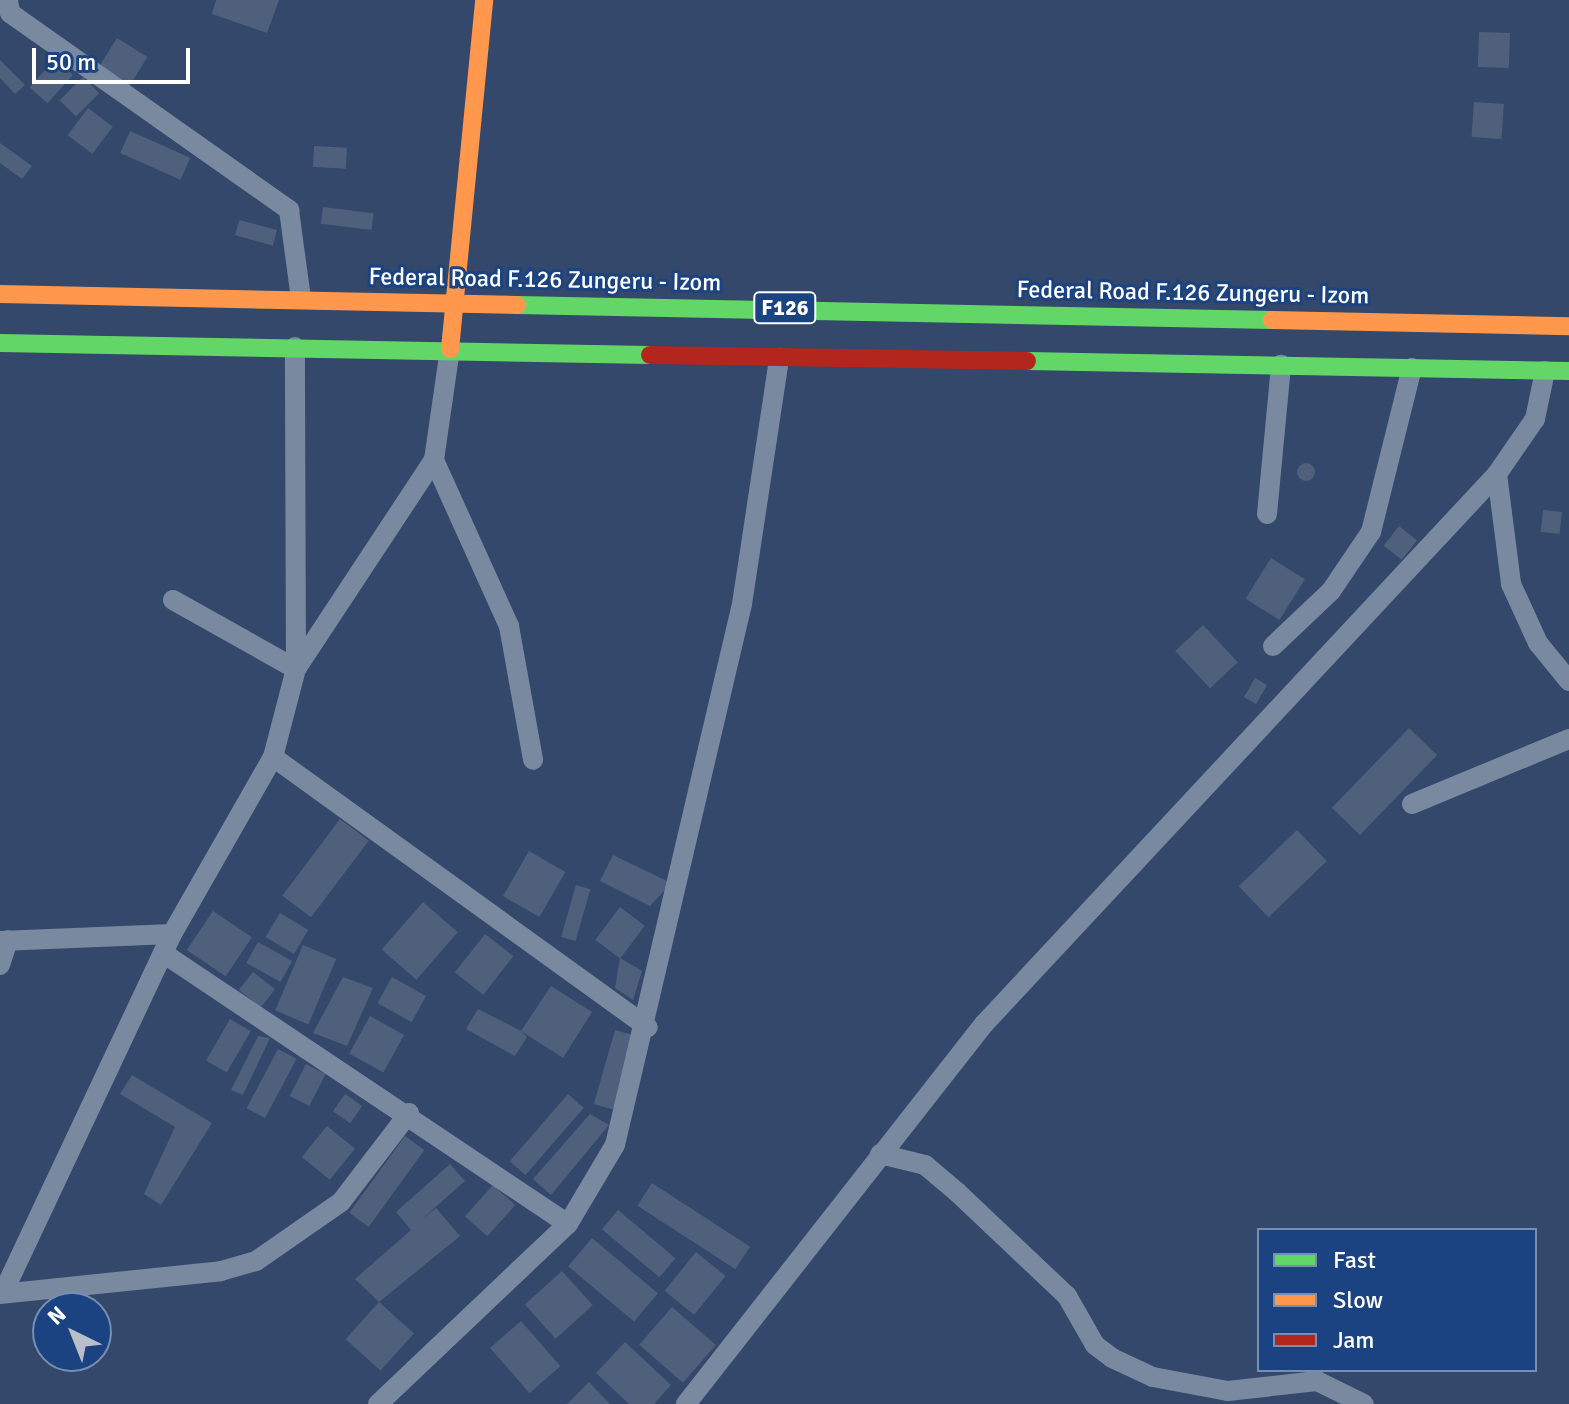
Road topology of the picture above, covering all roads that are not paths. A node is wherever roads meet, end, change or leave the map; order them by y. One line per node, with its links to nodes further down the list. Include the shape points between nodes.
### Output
1 (8, 0): 4 (street, via 10,13 289,210)
2 (484, 0): 5 (main road)
3 (0, 294): 4 (main road, Federal Road F.126 Zungeru - Izom / F126)
4 (301, 299): 5 (main road, Federal Road F.126 Zungeru - Izom / F126)
5 (452, 302): 6 (main road, Federal Road F.126 Zungeru - Izom / F126); 9 (main road)
6 (1569, 326)
7 (0, 343): 8 (main road, F126)
8 (295, 347): 9 (main road, F126); 20 (street)
9 (450, 349): 10 (main road, F126); 15 (street)
10 (779, 358): 11 (main road, F126); 30 (street, via 742,604)
11 (1281, 365): 12 (main road, F126); 17 (street)
12 (1412, 368): 13 (main road, F126); 19 (street, via 1371,532 1331,591)
13 (1545, 371): 14 (main road, F126); 16 (street, via 1535,419)
14 (1569, 371)
15 (434, 460): 20 (street); 24 (street, via 509,626)
16 (1497, 474): 21 (street, via 1511,584 1538,643); 32 (street, via 984,1024)
17 (1267, 514)
18 (173, 600): 20 (street)
19 (1273, 646)
20 (296, 669): 23 (street)
21 (1569, 681)
22 (1569, 739): 25 (street)
23 (273, 757): 26 (street); 30 (street)
24 (533, 760)
25 (1412, 804)
26 (172, 934): 27 (street); 28 (street)
27 (4, 940): 29 (street)
28 (163, 953): 31 (street); 34 (street)
29 (0, 965)
30 (648, 1027): 33 (street, via 615,1145)
31 (409, 1113): 33 (street); 34 (street, via 341,1202 256,1261 221,1271)
32 (880, 1154): 36 (street); 37 (street, via 925,1165 957,1192 1067,1296 1095,1345 1112,1358 1153,1377 1228,1391 1317,1381)
33 (568, 1224): 35 (street)
34 (2, 1293)
35 (378, 1404)
36 (686, 1404)
37 (1364, 1404)

